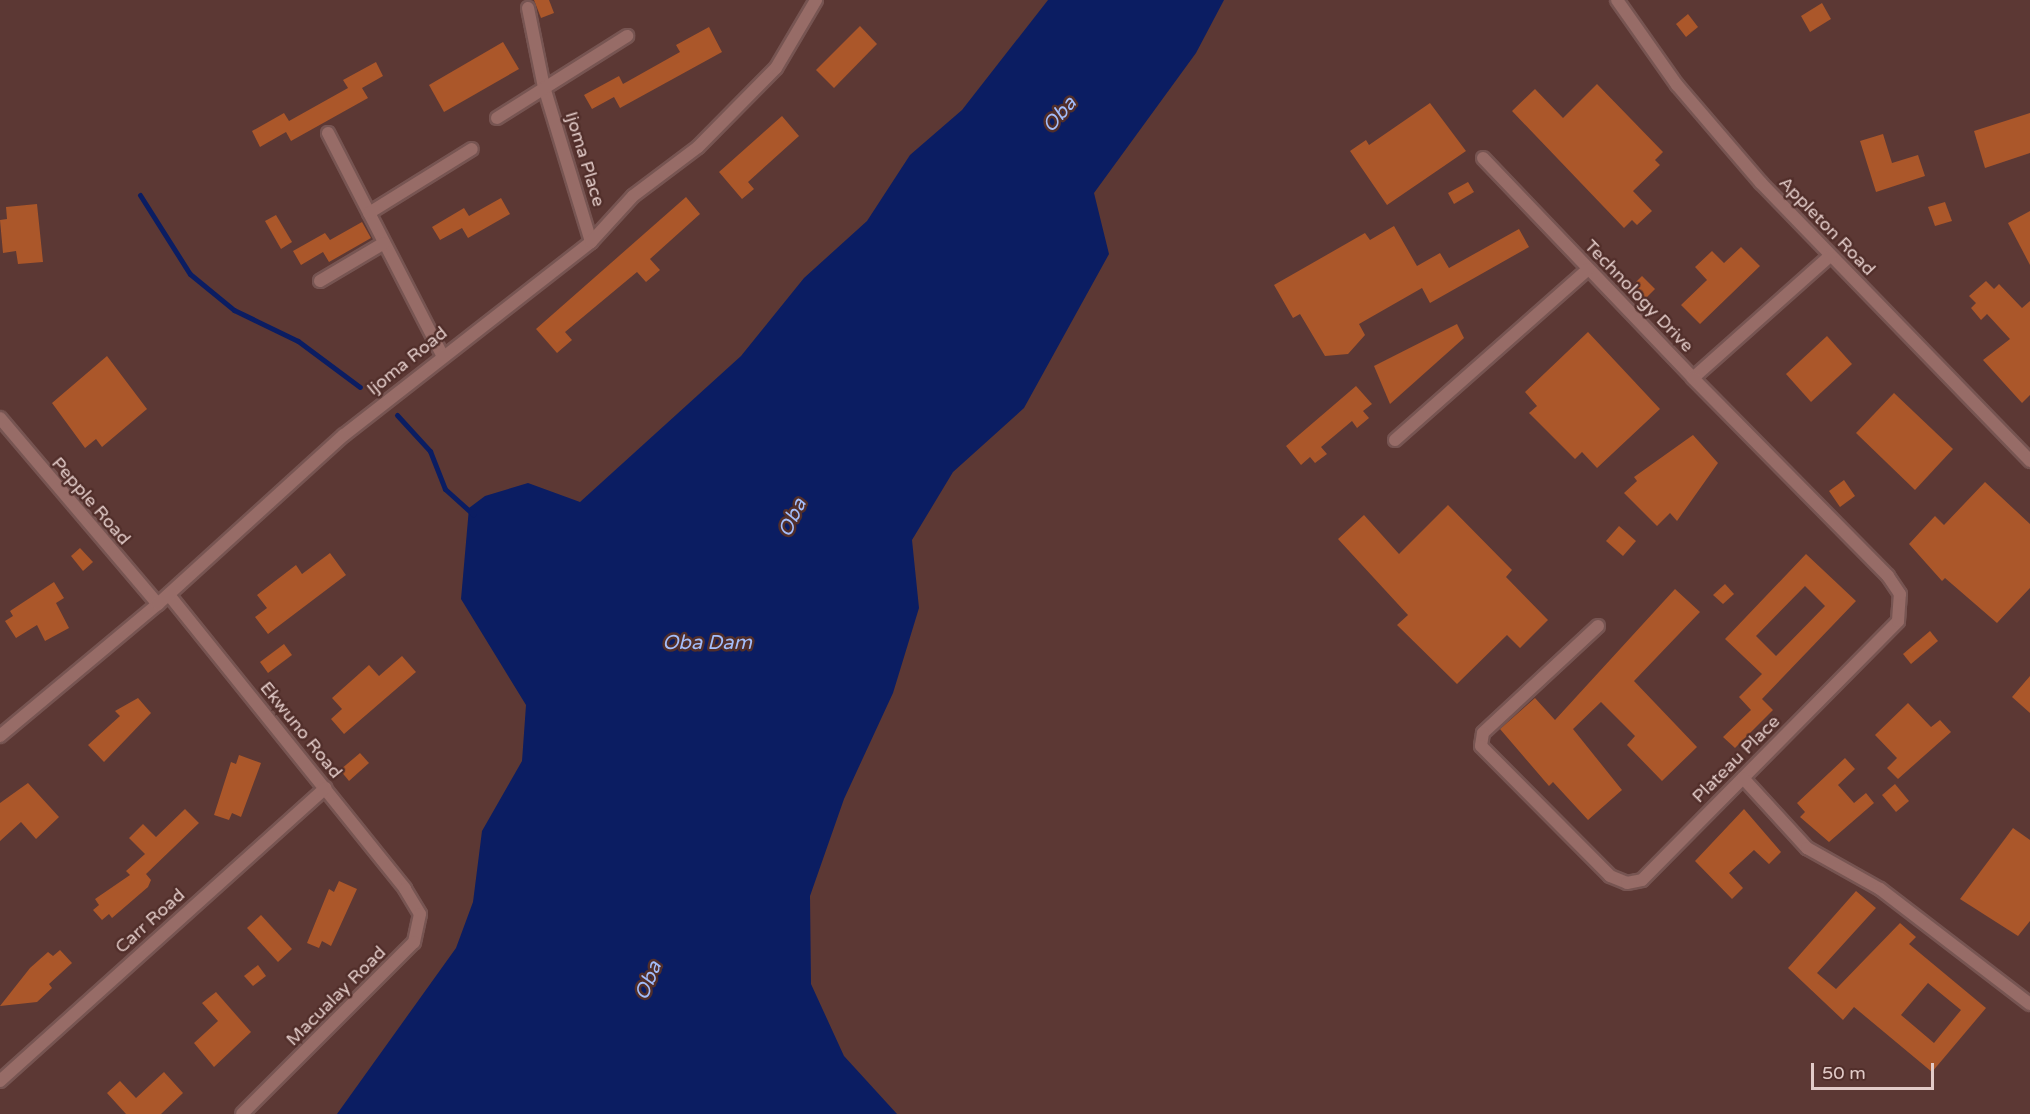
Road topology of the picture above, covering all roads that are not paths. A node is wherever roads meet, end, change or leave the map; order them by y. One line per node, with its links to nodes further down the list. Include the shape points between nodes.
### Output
1 (816, 0): 11 (street, Ijoma Road, via 776,68 698,147 633,196)
2 (1617, 0): 13 (street, Appleton Road, via 1677,85)
3 (528, 8): 5 (street, Ijoma Place)
4 (627, 36): 5 (street)
5 (543, 87): 6 (street); 11 (street, Ijoma Place)
6 (496, 118)
7 (328, 134): 10 (street)
8 (472, 149): 10 (street)
9 (1483, 158): 14 (street, Technology Drive)
10 (369, 213): 12 (street)
11 (591, 242): 16 (street, Ijoma Road)
12 (384, 243): 15 (street); 16 (street)
13 (1830, 256): 17 (street, Technology Drive); 20 (street, Appleton Road)
14 (1588, 269): 17 (street, Technology Drive); 19 (street)
15 (320, 281)
16 (442, 356): 21 (street, Ijoma Road, via 344,435)
17 (1693, 378): 25 (street, Plateau Place, via 1888,576 1900,594 1899,621)
18 (0, 418): 22 (street, Pepple Road)
19 (1395, 440)
20 (2030, 461)
21 (169, 595): 22 (street, Ijoma Road); 26 (street, Ekwuno Road)
22 (158, 604): 24 (street, Ijoma Road)
23 (1598, 626): 25 (street, Plateau Place, via 1483,733 1481,746 1490,759 1610,876 1627,883 1642,880)
24 (0, 736)
25 (1743, 778): 28 (street, via 1807,848 1880,889)
26 (325, 788): 27 (street, Ekwuno Road); 29 (street, Carr Road)
27 (405, 889): 30 (street, Macualay Road, via 420,914 414,942)
28 (2030, 1004)
29 (0, 1081)
30 (242, 1114)

